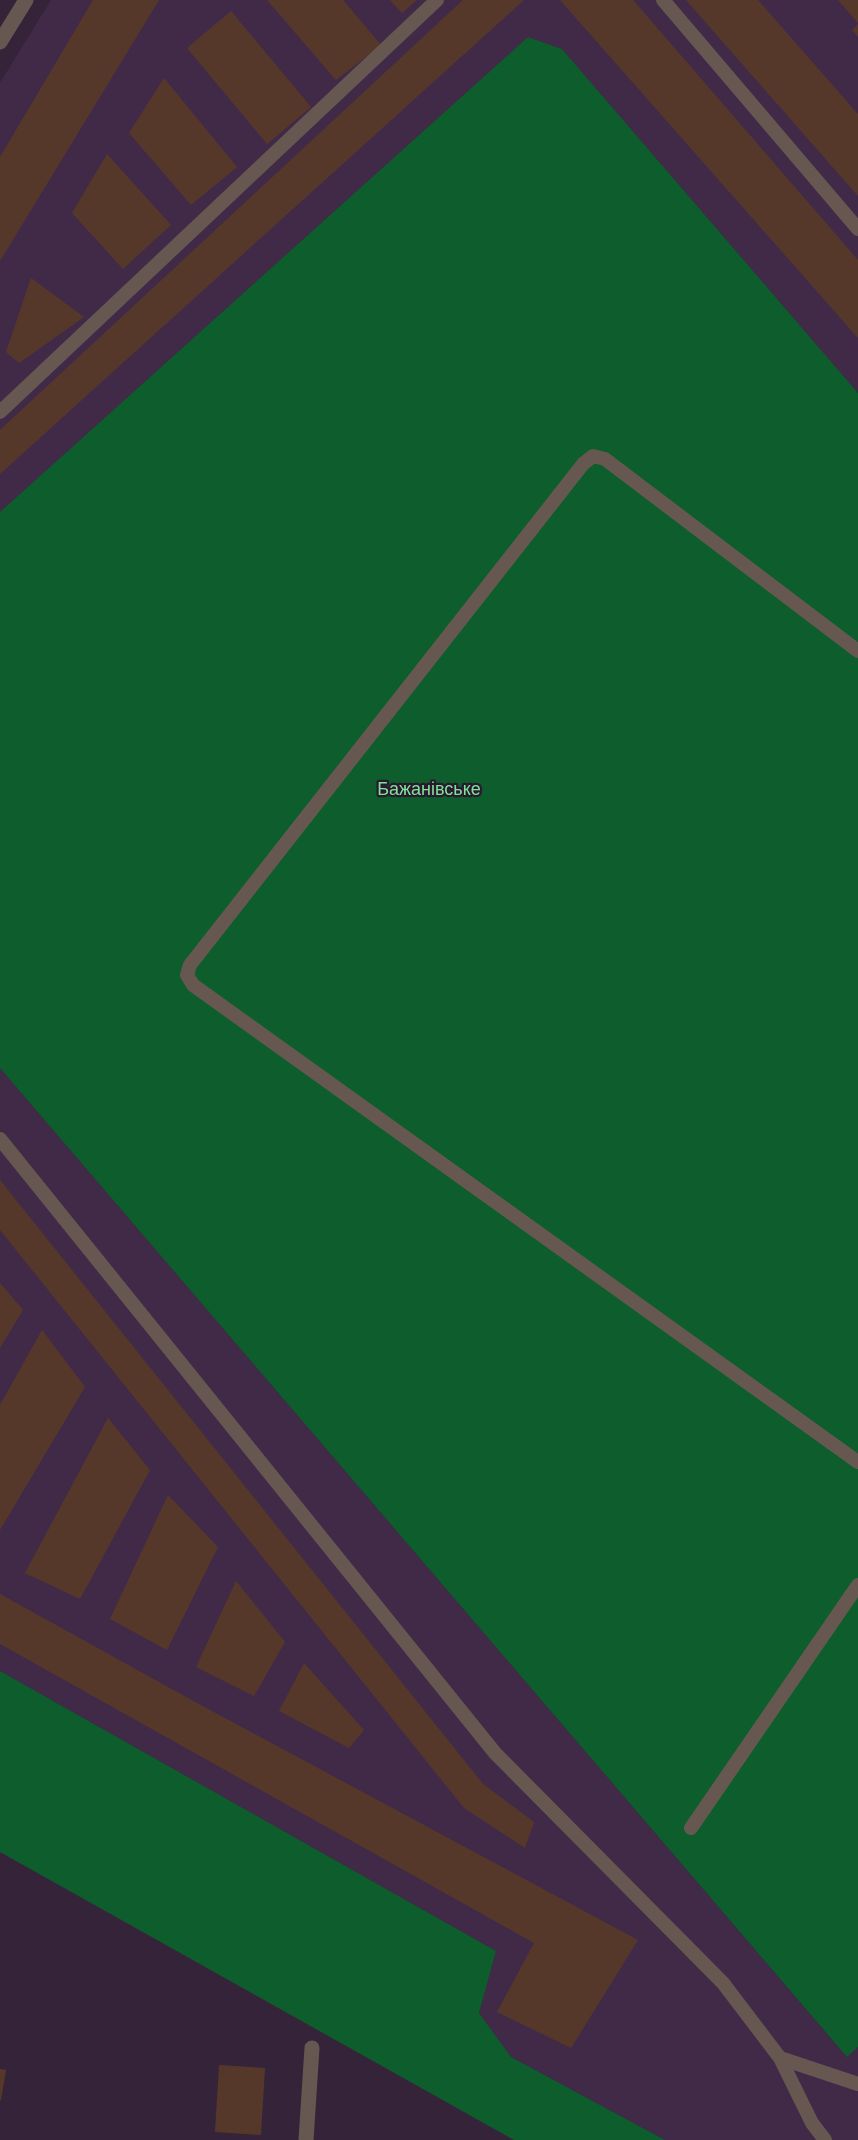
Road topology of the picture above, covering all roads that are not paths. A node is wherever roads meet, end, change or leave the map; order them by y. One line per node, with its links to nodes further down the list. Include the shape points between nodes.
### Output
1 (26, 0): 4 (street)
2 (437, 0): 6 (lane)
3 (663, 0): 5 (lane)
4 (0, 42)
5 (858, 229)
6 (0, 411)
7 (858, 651): 9 (lane, via 605,459 593,456 190,964 187,975 193,985)
8 (0, 1138): 13 (lane, via 495,1753 723,1983)
9 (858, 1462)
10 (858, 1585): 11 (lane)
11 (691, 1828)
12 (312, 2048): 15 (street)
13 (780, 2058): 14 (lane); 16 (lane)
14 (858, 2084)
15 (306, 2140)
16 (825, 2140)

